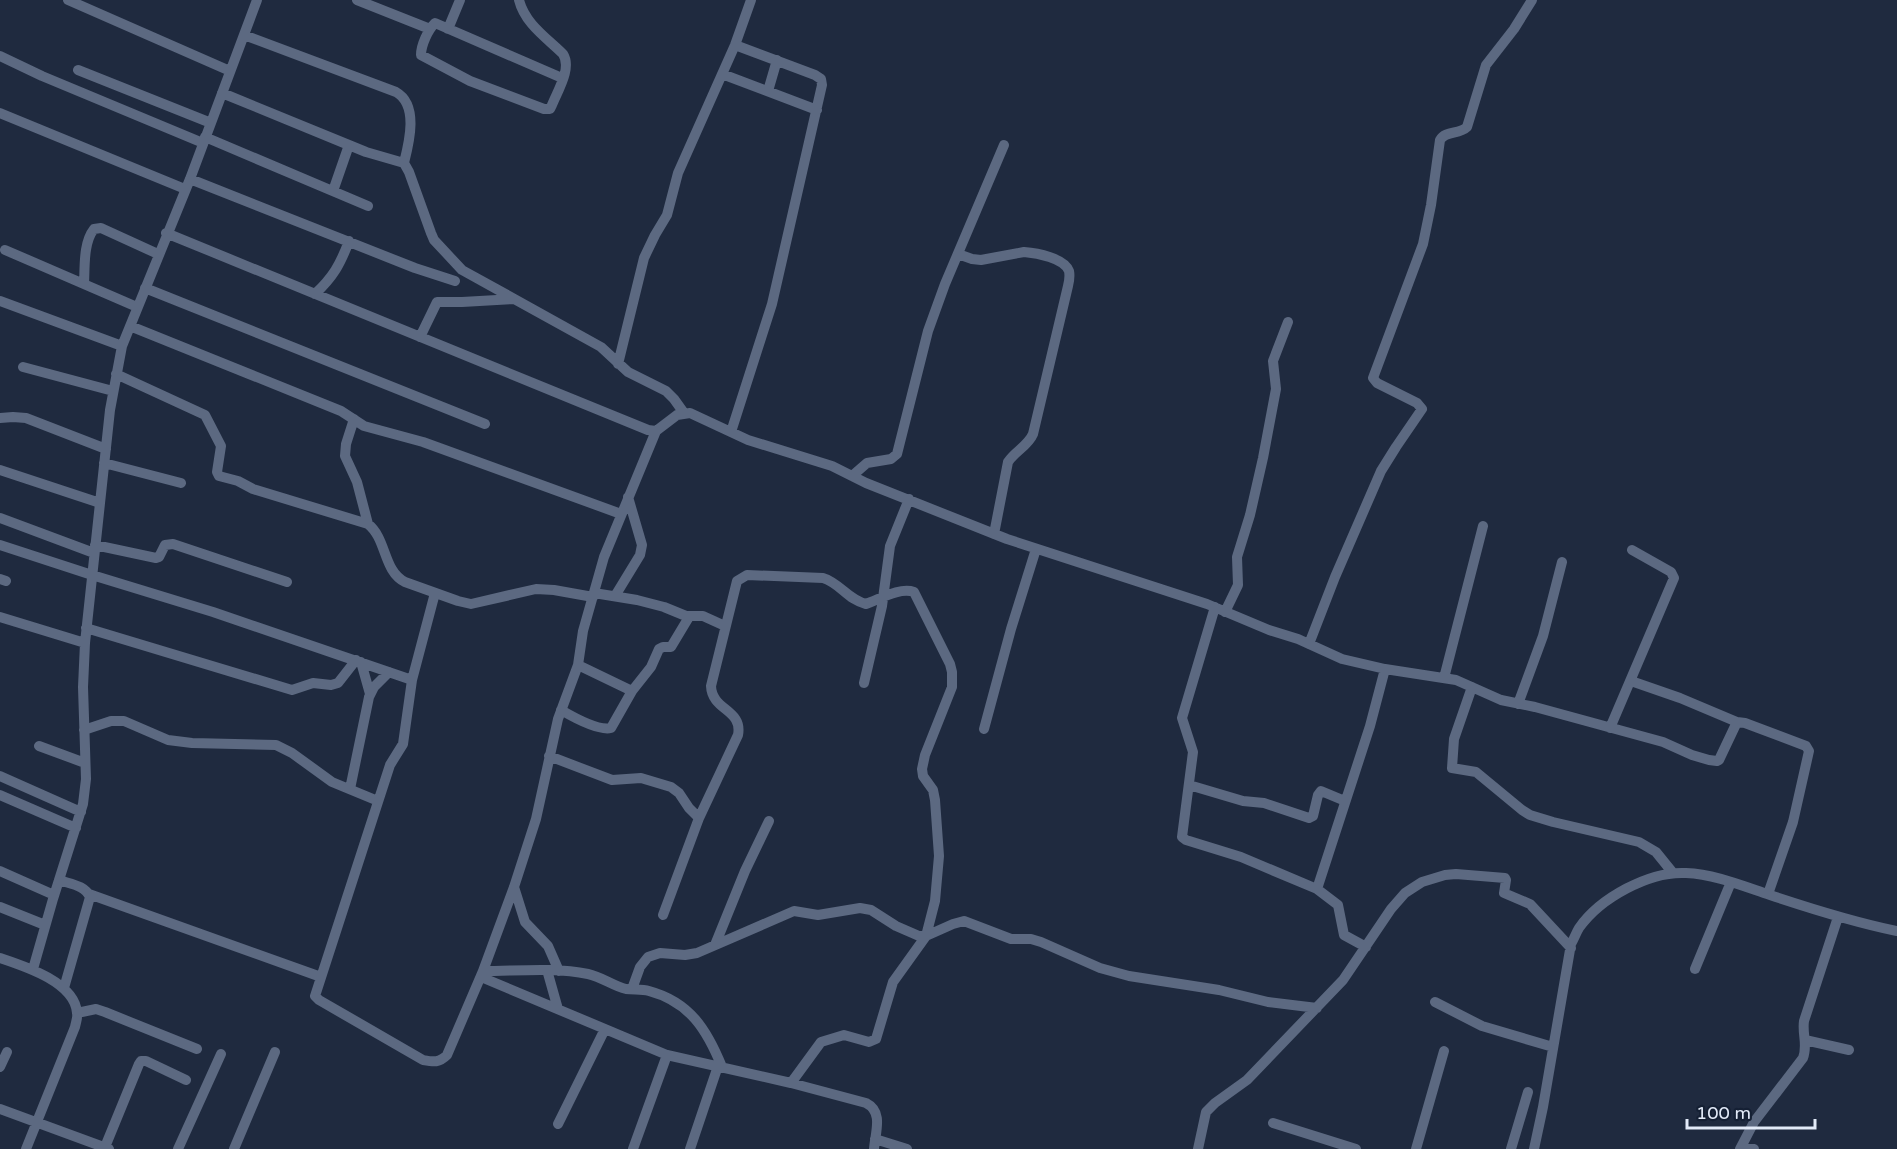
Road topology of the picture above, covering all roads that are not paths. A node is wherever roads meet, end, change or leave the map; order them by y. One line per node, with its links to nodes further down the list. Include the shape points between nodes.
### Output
1 (68, 0): 15 (street)
2 (257, 0): 10 (street)
3 (357, 0): 8 (street)
4 (460, 0): 9 (street)
5 (519, 0): 17 (street, via 529,21 566,58)
6 (751, 0): 11 (street)
7 (1532, 0): 88 (street, via 1486,64 1467,126 1440,140 1423,244 1373,378 1422,409 1381,471)
8 (430, 29): 9 (street, via 435,23); 17 (street, via 421,55 492,90 548,109)
9 (448, 29): 17 (street)
10 (244, 35): 15 (street); 26 (street, via 400,94 407,103 411,127)
11 (735, 45): 13 (street); 16 (street)
12 (0, 56): 23 (street)
13 (777, 60): 18 (street); 20 (street, via 821,79)
14 (78, 70): 22 (street)
15 (230, 71): 19 (street)
16 (722, 74): 18 (street); 48 (street, via 678,174 667,215 644,258)
17 (562, 78)
18 (768, 91): 20 (street)
19 (222, 93): 22 (street); 24 (street)
20 (817, 111): 57 (street, via 772,304)
21 (0, 113): 27 (street)
22 (211, 123): 23 (street)
23 (204, 140): 27 (street); 28 (street)
24 (349, 145): 26 (street); 28 (street)
25 (1004, 146): 34 (street)
26 (404, 163): 35 (street, via 431,233)
27 (187, 184): 30 (street); 31 (street)
28 (333, 191): 29 (street)
29 (368, 206)
30 (166, 233): 33 (street); 39 (street)
31 (349, 241): 36 (street); 39 (street, via 333,276)
32 (5, 250): 37 (street)
33 (158, 254): 37 (street, via 101,228 94,229 86,254); 38 (street)
34 (958, 254): 61 (street, via 928,330 897,454 891,459 867,463); 70 (street, via 976,260 1032,253 1061,262 1070,274 1033,434 1008,462)
35 (455, 263): 36 (street); 40 (street)
36 (455, 281): 42 (street)
37 (84, 284): 43 (street)
38 (145, 288): 43 (street); 55 (street)
39 (315, 294): 46 (street)
40 (514, 299): 42 (street); 48 (street, via 601,347)
41 (0, 301): 47 (street)
42 (456, 303): 46 (street, via 436,303)
43 (137, 307): 45 (street)
44 (1288, 322): 82 (street, via 1273,361 1276,389 1250,515 1237,557 1238,585)
45 (130, 326): 47 (street); 54 (street)
46 (420, 337): 56 (street)
47 (122, 346): 50 (street)
48 (618, 364): 52 (street, via 666,391)
49 (23, 367): 51 (street)
50 (116, 374): 51 (street); 68 (street, via 205,415 221,446 219,476)
51 (113, 392): 58 (street)
52 (684, 413): 56 (street); 57 (street)
53 (0, 418): 58 (street, via 26,418)
54 (354, 419): 66 (street, via 364,426 423,442); 68 (street, via 345,456 357,482)
55 (485, 424)
56 (656, 431): 63 (street)
57 (731, 432): 61 (street)
58 (106, 449): 59 (street)
59 (104, 463): 62 (street); 65 (street)
60 (0, 470): 65 (street)
61 (852, 476): 64 (street)
62 (181, 483)
63 (628, 496): 66 (street); 80 (street, via 642,545)
64 (909, 500): 70 (street); 81 (street, via 890,546)
65 (100, 503): 72 (street)
66 (621, 514): 79 (street)
67 (0, 518): 72 (street)
68 (368, 524): 78 (street, via 396,576)
69 (1484, 526): 93 (street)
70 (994, 534): 73 (street)
71 (0, 545): 76 (street)
72 (95, 549): 76 (street); 77 (street, via 156,558 165,545 173,544)
73 (1036, 549): 82 (street); 104 (street)
74 (1632, 550): 95 (street, via 1671,572 1674,578)
75 (1562, 562): 100 (street, via 1543,636)
76 (92, 575): 86 (street); 89 (street)
77 (287, 582)
78 (435, 593): 79 (street, via 471,603 536,589); 94 (street)
79 (593, 595): 80 (street); 90 (street)
80 (615, 596): 84 (street, via 651,603)
81 (883, 597): 85 (street, via 866,604 855,601 823,578 747,575 738,581); 96 (street); 133 (street, via 914,592 952,672 949,696 922,769 934,794 939,856 935,901)
82 (1220, 609): 88 (street); 110 (street, via 1182,718 1193,752)
83 (0, 617): 87 (street)
84 (689, 617): 85 (street, via 703,616); 98 (street, via 671,647 659,649)
85 (725, 626): 116 (street, via 711,692 737,720 739,728)
86 (86, 628): 87 (street); 89 (street, via 292,690 313,683 338,683)
87 (85, 644): 105 (street)
88 (1309, 644): 91 (street, via 1342,659)
89 (358, 661): 92 (street); 99 (street)
90 (578, 665): 98 (street); 101 (street)
91 (1385, 669): 93 (street); 114 (street)
92 (389, 672): 94 (street); 99 (street)
93 (1444, 678): 97 (street)
94 (412, 680): 113 (street, via 403,744 390,765)
95 (1631, 681): 102 (street); 103 (street)
96 (864, 683)
97 (1472, 687): 100 (street); 120 (street, via 1454,739 1452,768 1476,772 1530,815 1640,842 1656,852)
98 (633, 691): 101 (street, via 609,729)
99 (370, 694): 111 (street)
100 (1518, 704): 103 (street)
101 (561, 710): 107 (street)
102 (1737, 722): 103 (street, via 1717,761); 126 (street, via 1809,748 1793,822)
103 (1610, 728)
104 (984, 729)
105 (84, 730): 108 (street); 111 (street, via 124,721 168,740 276,745 323,777)
106 (39, 746): 108 (street)
107 (549, 756): 116 (street, via 612,780 641,778 675,789); 123 (street, via 536,819)
108 (85, 763): 115 (street)
109 (0, 776): 115 (street)
110 (1189, 785): 114 (street, via 1309,818 1321,791); 124 (street, via 1183,839 1241,857)
111 (350, 789): 113 (street)
112 (0, 795): 118 (street)
113 (378, 801): 143 (street)
114 (1345, 801): 124 (street)
115 (81, 812): 118 (street)
116 (699, 818): 129 (street)
117 (769, 821): 134 (street)
118 (76, 828): 121 (street)
119 (0, 871): 127 (street)
120 (1673, 873): 122 (street); 136 (street, via 1628,888 1604,904 1578,929)
121 (59, 880): 125 (street); 127 (street)
122 (1731, 882): 126 (street); 139 (street)
123 (514, 887): 141 (street, via 525,922 548,946); 142 (street)
124 (1317, 889): 135 (street, via 1340,907 1344,935)
125 (89, 894): 143 (street); 144 (street)
126 (1768, 894): 130 (street)
127 (54, 895): 131 (street)
128 (0, 907): 131 (street)
129 (663, 915)
130 (1838, 917): 132 (street); 151 (street, via 1804,1021)
131 (45, 925): 138 (street)
132 (1897, 931)
133 (926, 936): 134 (street, via 914,935 871,910 856,908 818,915 790,912); 147 (street, via 964,921 1011,939 1041,942 1115,973); 163 (street, via 893,982 876,1039 869,1042 844,1035 821,1042)
134 (715, 945): 145 (street, via 691,954 648,957)
135 (1366, 947): 136 (street, via 1398,900 1412,887 1435,877 1456,874 1505,878 1504,893 1530,904); 147 (street)
136 (1570, 948): 152 (street)
137 (0, 958): 138 (street)
138 (33, 969): 144 (street)
139 (1695, 969)
140 (547, 970): 141 (street); 142 (street); 148 (street)
141 (560, 971): 145 (street, via 592,975)
142 (482, 974): 143 (street, via 447,1055 435,1062 423,1060 319,1000 315,993); 148 (street)
143 (321, 977)
144 (64, 988): 149 (street)
145 (632, 989): 160 (street, via 654,993 687,1010 705,1032)
146 (1434, 1002): 152 (street, via 1482,1026)
147 (1317, 1008): 180 (street, via 1246,1080 1206,1112)
148 (558, 1009): 150 (street)
149 (77, 1013): 153 (street, via 96,1009); 167 (street)
150 (605, 1029): 159 (street); 168 (street)
151 (1805, 1040): 154 (street); 173 (street, via 1803,1058 1759,1116)
152 (1553, 1047): 183 (street)
153 (197, 1049)
154 (1848, 1050)
155 (1444, 1051): 181 (street)
156 (274, 1052): 176 (street)
157 (7, 1053): 161 (street)
158 (221, 1054): 175 (street)
159 (667, 1055): 160 (street); 177 (street)
160 (720, 1066): 163 (street); 178 (street)
161 (0, 1067)
162 (186, 1080): 171 (street, via 141,1061)
163 (791, 1083): 169 (street, via 872,1106 877,1113)
164 (1527, 1092): 182 (street)
165 (0, 1109): 167 (street)
166 (1273, 1123): 170 (street)
167 (37, 1124): 171 (street); 174 (street)
168 (558, 1124)
169 (874, 1144): 179 (street)
170 (1326, 1145): 172 (street)
171 (107, 1148)
172 (1353, 1148)
173 (1741, 1148): 184 (street)
174 (26, 1149)
175 (178, 1149)
176 (234, 1149)
177 (633, 1149)
178 (690, 1149)
179 (906, 1149)
180 (1198, 1149)
181 (1417, 1149)
182 (1511, 1149)
183 (1533, 1149)
184 (1754, 1149)

